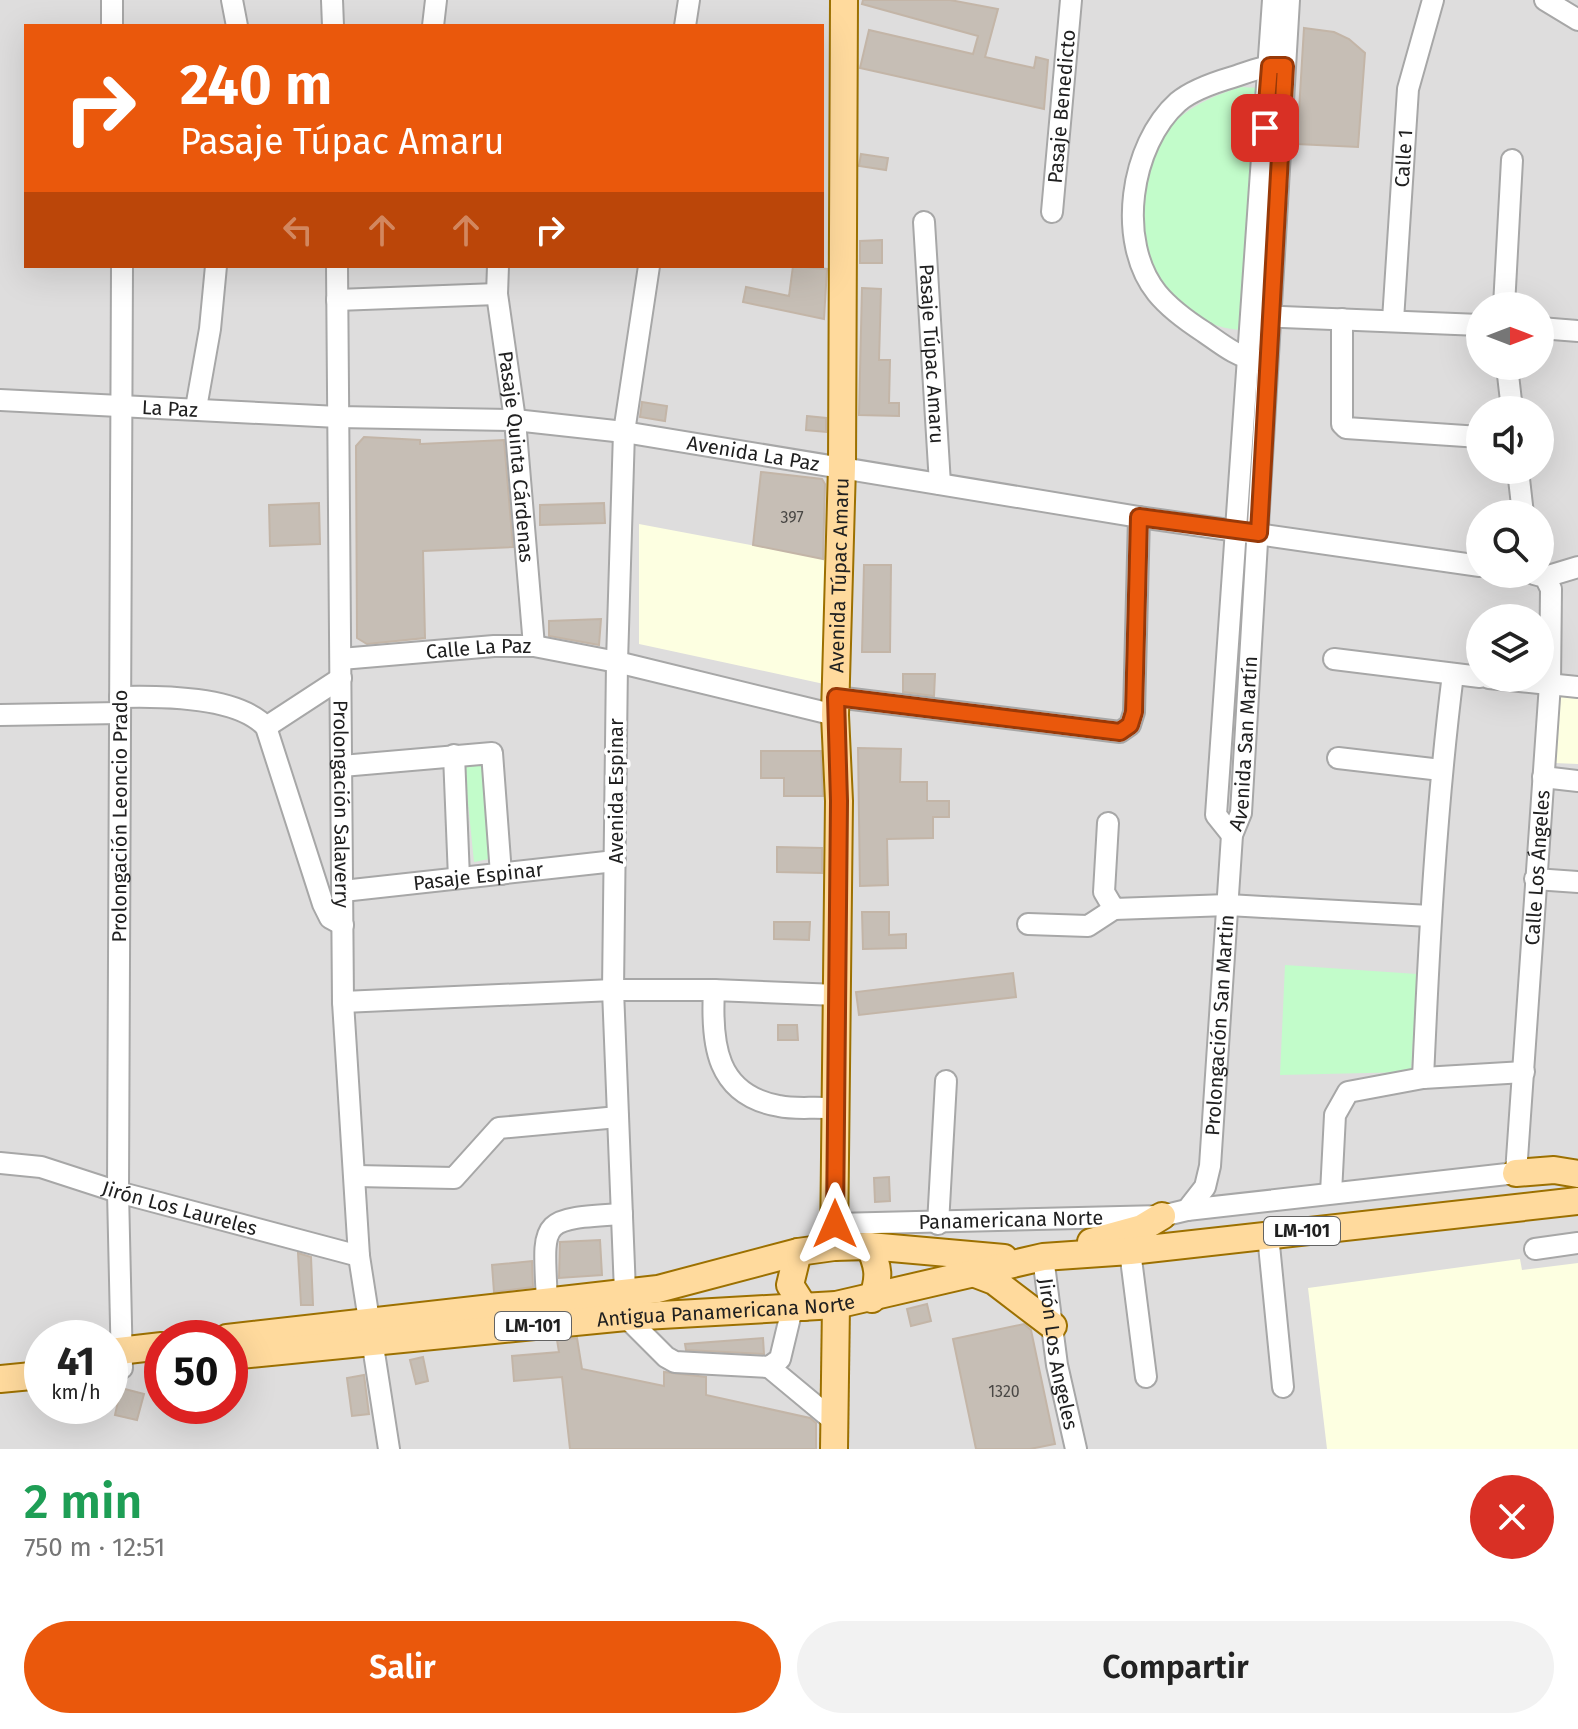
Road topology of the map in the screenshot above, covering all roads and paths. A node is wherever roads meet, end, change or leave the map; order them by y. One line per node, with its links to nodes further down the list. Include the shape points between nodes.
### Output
1 (112, 0): 14 (street)
2 (123, 0): 15 (street)
3 (232, 0): 16 (street)
4 (332, 0): 17 (street)
5 (436, 0): 18 (street)
6 (689, 0): 19 (street)
7 (844, 0): 49 (main road, Avenida Túpac Amaru)
8 (1071, 0): 22 (street, Pasaje Benedicto)
9 (1273, 0): 20 (street, Avenida San Martín)
10 (1289, 0): 20 (street, Avenida San Martín)
11 (1433, 0): 36 (street, Calle 1, via 1408,89)
12 (1545, 0): 13 (street)
13 (1578, 20)
14 (112, 24)
15 (123, 24)
16 (237, 24)
17 (333, 24)
18 (433, 24)
19 (685, 24)
20 (1277, 66): 33 (street, Avenida San Martín); 34 (street, Avenida San Martín); 40 (street, via 1216,82 1178,102 1152,137 1132,212 1138,255 1155,292 1181,317)
21 (1512, 160): 30 (street)
22 (1052, 212)
23 (924, 222): 50 (street, Pasaje Túpac Amaru)
24 (110, 268): 43 (street, Prolongación Leoncio Prado)
25 (122, 268): 43 (street, Prolongación Leoncio Prado)
26 (216, 268): 44 (street)
27 (337, 268): 32 (street, Prolongación Salaverry)
28 (498, 268): 31 (street, Pasaje Quinta Cárdenas)
29 (649, 268): 47 (street, Avenida Espinar)
30 (1505, 292)
31 (497, 294): 32 (street); 46 (street, Pasaje Quinta Cárdenas)
32 (337, 300): 45 (street, Prolongación Salaverry)
33 (1250, 315): 34 (street); 40 (street, Avenida San Martín)
34 (1273, 316): 35 (street); 41 (street, Avenida San Martín)
35 (1342, 319): 36 (street); 48 (street, via 1346,428)
36 (1393, 320): 37 (street)
37 (1466, 324)
38 (1554, 329): 39 (street)
39 (1578, 331)
40 (1246, 359): 41 (street); 52 (street, Avenida San Martín)
41 (1268, 362): 53 (street, Avenida San Martín)
42 (0, 400): 43 (street, La Paz)
43 (116, 406): 44 (street, La Paz); 67 (street, Prolongación Leoncio Prado)
44 (196, 408): 45 (street, La Paz)
45 (338, 417): 46 (street, Avenida La Paz); 60 (street, Prolongación Salaverry)
46 (515, 420): 47 (street, Avenida La Paz); 57 (street, Pasaje Quinta Cárdenas)
47 (624, 432): 49 (street, Avenida La Paz); 59 (street, Avenida Espinar)
48 (1466, 436)
49 (842, 466): 50 (street, Avenida La Paz); 66 (main road, Avenida Túpac Amaru)
50 (940, 484): 51 (street, Avenida La Paz)
51 (1139, 517): 52 (street, Avenida La Paz); 66 (street, via 1134,712 1130,725 1120,732)
52 (1233, 530): 53 (street, Avenida La Paz); 77 (street, Avenida San Martín, via 1216,815)
53 (1259, 533): 54 (street); 77 (street, Avenida San Martín, via 1241,813)
54 (1466, 564)
55 (1578, 567): 56 (street)
56 (1554, 572)
57 (534, 646): 59 (street, Calle La Paz); 60 (street, Calle La Paz, via 494,646)
58 (1334, 659): 61 (street)
59 (617, 662): 66 (street, Calle La Paz); 78 (street, Avenida Espinar)
60 (341, 668): 69 (street); 72 (street, Prolongación Salaverry)
61 (1453, 674): 62 (street); 73 (street)
62 (1466, 675)
63 (1554, 684): 64 (street)
64 (1578, 687)
65 (1549, 692): 74 (street, Calle Los Ángeles)
66 (836, 706): 91 (main road, Avenida Túpac Amaru)
67 (116, 708): 68 (street); 69 (street, via 159,696 250,715); 102 (street, Prolongación Leoncio Prado)
68 (0, 715)
69 (266, 727): 88 (street, via 323,904 330,918)
70 (454, 755): 72 (street); 79 (street, via 493,755); 80 (street)
71 (1338, 758): 73 (street)
72 (342, 766): 83 (street, Prolongación Salaverry)
73 (1441, 770): 86 (street)
74 (1543, 777): 75 (street); 81 (street, Calle Los Ángeles)
75 (1578, 781)
76 (1108, 823): 85 (street, via 1104,892)
77 (1232, 835): 84 (street, Prolongación San Martin)
78 (615, 861): 79 (street, Pasaje Espinar); 89 (street, Avenida Espinar)
79 (501, 874): 80 (street, Pasaje Espinar)
80 (459, 878): 83 (street, Pasaje Espinar)
81 (1535, 879): 82 (street); 93 (street, Calle Los Ángeles)
82 (1578, 882)
83 (343, 891): 88 (street, Prolongación Salaverry)
84 (1228, 905): 85 (street); 86 (street); 105 (street, Prolongación San Martin, via 1210,1166 1205,1187)
85 (1114, 909): 87 (street, via 1088,926)
86 (1430, 916): 94 (street)
87 (1028, 924)
88 (343, 925): 92 (street, Prolongación Salaverry)
89 (613, 990): 90 (street); 92 (street); 97 (street, Avenida Espinar)
90 (714, 990): 91 (street); 96 (street, via 712,1033 733,1082 754,1099 781,1107)
91 (837, 995): 96 (main road, Avenida Túpac Amaru)
92 (343, 1002): 101 (street, Prolongación Salaverry)
93 (1524, 1072): 94 (street); 99 (street, Calle Los Ángeles)
94 (1423, 1078): 103 (street, via 1344,1095 1335,1115)
95 (946, 1081): 107 (street)
96 (836, 1109): 109 (main road, Avenida Túpac Amaru)
97 (618, 1117): 101 (street, via 499,1128 454,1178); 106 (street, Avenida Espinar)
98 (0, 1163): 102 (street, Jirón Los Laureles, via 41,1167)
99 (1516, 1173): 100 (main road); 103 (street, Panamericana Norte)
100 (1578, 1174)
101 (356, 1176): 115 (street, Prolongación Salaverry)
102 (112, 1189): 115 (street, Jirón Los Laureles); 123 (street, Prolongación Leoncio Prado)
103 (1331, 1193): 105 (street, Panamericana Norte)
104 (1578, 1201): 108 (main road, Antigua Panamericana Norte / LM-101)
105 (1174, 1213): 107 (street, Panamericana Norte); 116 (main road)
106 (622, 1214): 119 (street, via 564,1219 552,1226 545,1236); 120 (street, Avenida Espinar)
107 (938, 1224): 109 (street, Panamericana Norte)
108 (1268, 1235): 113 (main road, Antigua Panamericana Norte / LM-101); 134 (street)
109 (834, 1236): 111 (main road, Antigua Panamericana Norte / LM-101); 114 (main road, Antigua Panamericana Norte / LM-101)
110 (1578, 1243): 112 (street)
111 (869, 1246): 116 (main road, Antigua Panamericana Norte / LM-101); 118 (main road, via 878,1266)
112 (1535, 1249)
113 (1130, 1251): 116 (main road, Antigua Panamericana Norte / LM-101); 132 (street)
114 (798, 1252): 120 (main road, Antigua Panamericana Norte / LM-101, via 658,1289); 122 (main road, via 790,1285)
115 (359, 1256): 125 (street, Prolongación Salaverry)
116 (1041, 1258): 117 (main road, Antigua Panamericana Norte / LM-101); 124 (street, Jirón Los Angeles)
117 (973, 1273): 118 (main road, Antigua Panamericana Norte / LM-101); 124 (main road, via 994,1281)
118 (872, 1299): 121 (main road, Antigua Panamericana Norte / LM-101)
119 (547, 1301): 120 (main road, Antigua Panamericana Norte / LM-101); 125 (main road, Antigua Panamericana Norte / LM-101)
120 (626, 1305): 122 (main road, Antigua Panamericana Norte / LM-101); 125 (main road, Antigua Panamericana Norte / LM-101); 130 (street, via 675,1362)
121 (836, 1305): 122 (main road, Antigua Panamericana Norte / LM-101); 135 (main road)
122 (798, 1308): 130 (street, via 780,1359)
123 (114, 1320)
124 (1053, 1326): 138 (street, Jirón Los Angeles)
125 (371, 1331): 126 (main road, Antigua Panamericana Norte / LM-101); 127 (main road, Antigua Panamericana Norte / LM-101); 136 (street, Prolongación Salaverry)
126 (248, 1337)
127 (248, 1353)
128 (24, 1359): 129 (main road)
129 (0, 1361)
130 (769, 1367): 135 (street)
131 (24, 1377): 133 (main road)
132 (1146, 1377)
133 (0, 1379)
134 (1283, 1387)
135 (834, 1421): 137 (main road)
136 (389, 1449)
137 (834, 1449)
138 (1076, 1449)

